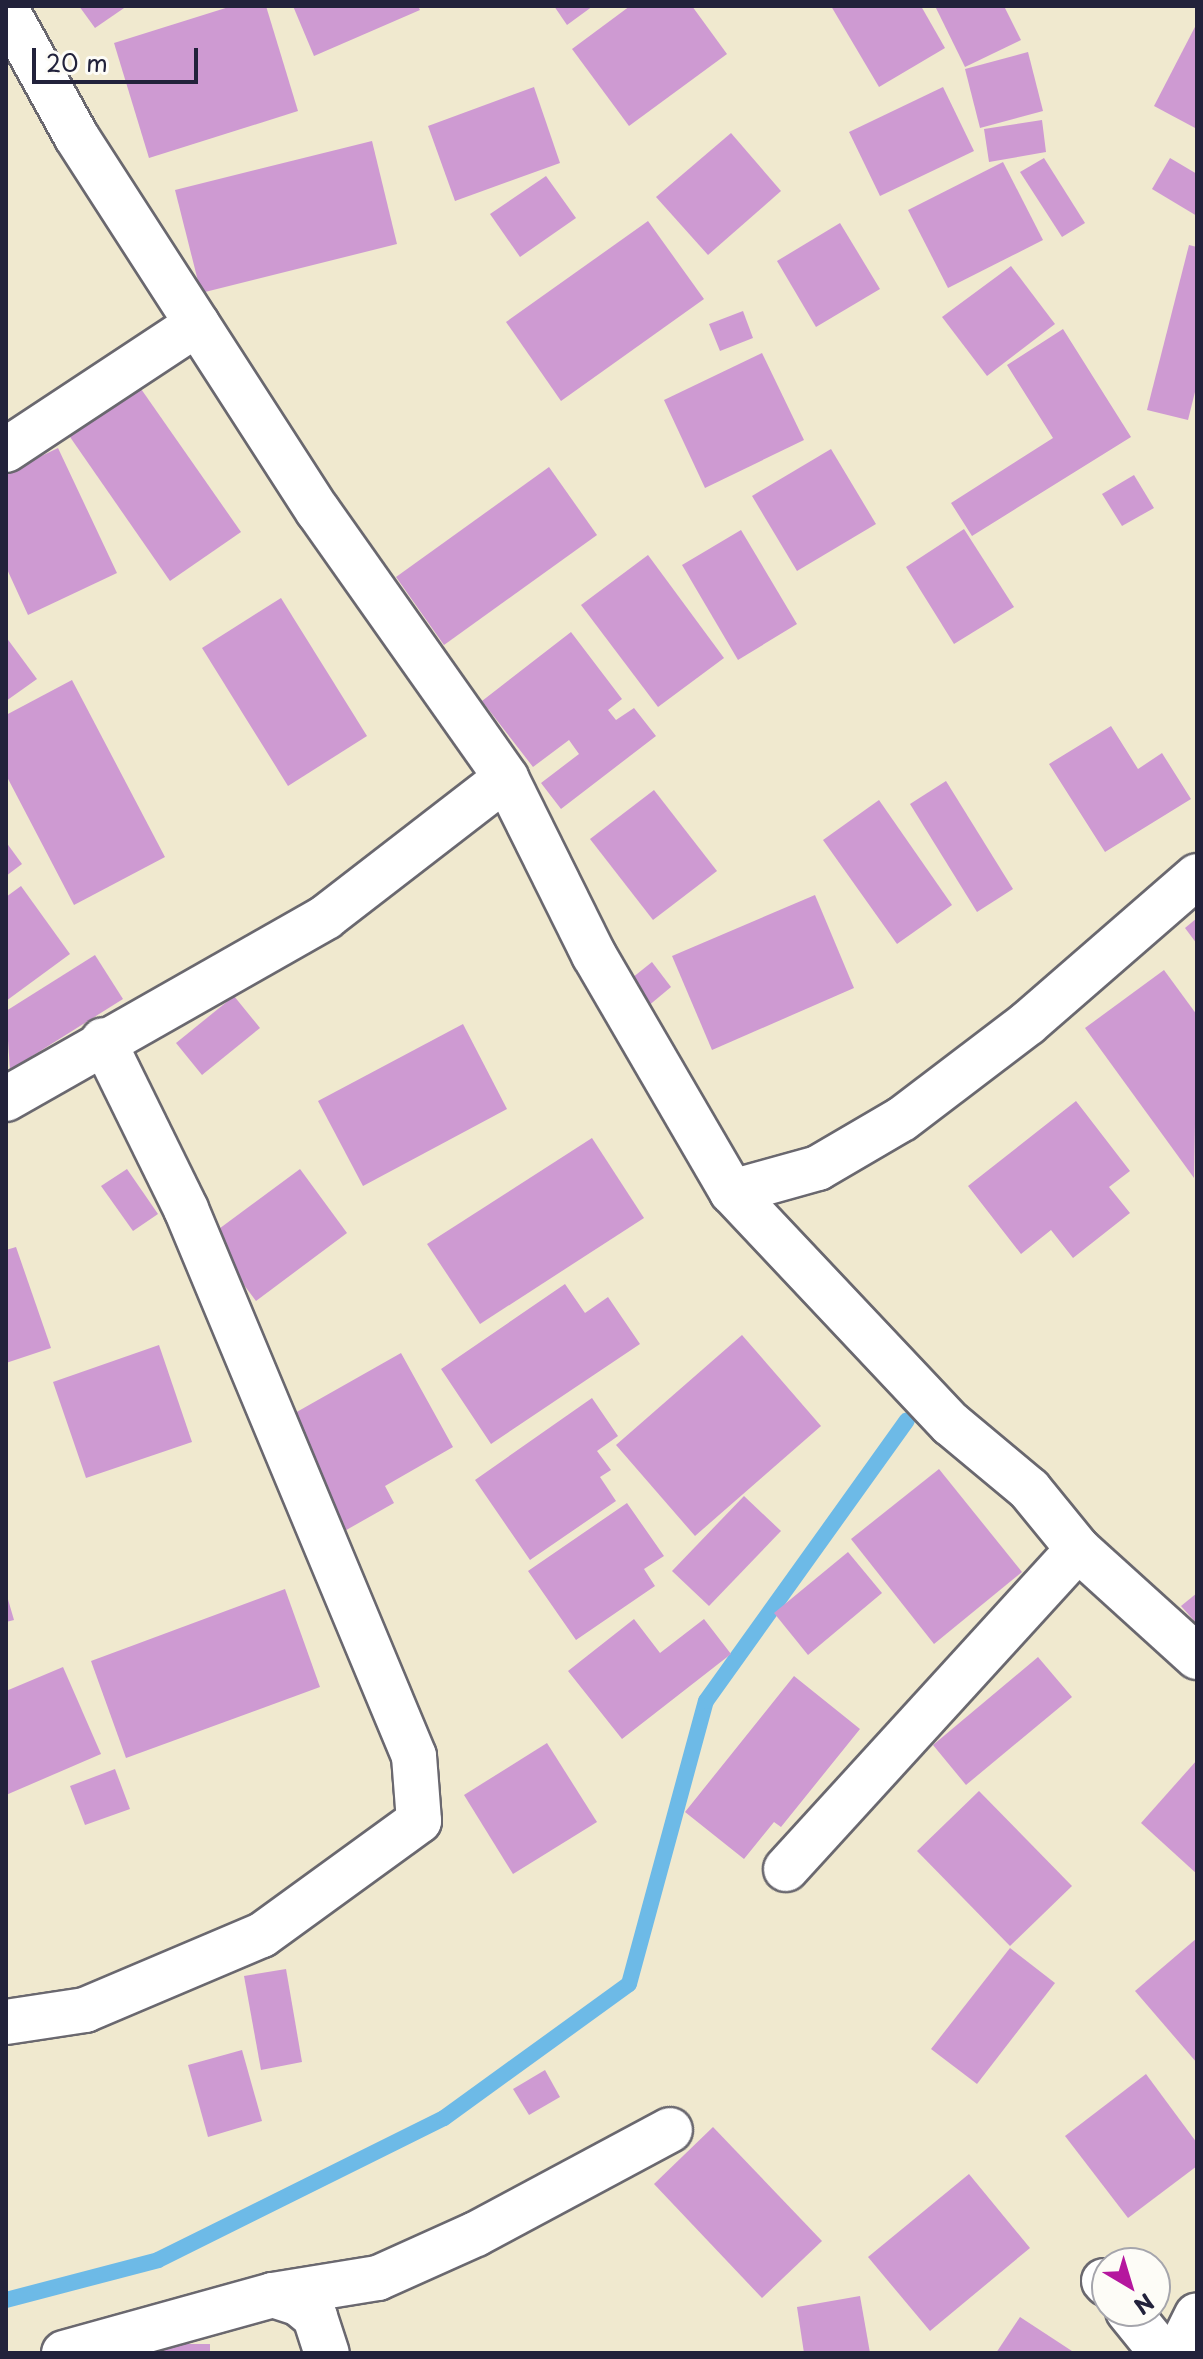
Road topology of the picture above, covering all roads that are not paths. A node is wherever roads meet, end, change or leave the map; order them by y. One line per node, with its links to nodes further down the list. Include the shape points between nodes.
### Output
1 (6, 9): 2 (street, via 76,136)
2 (197, 324): 3 (street); 4 (street, via 318,511)
3 (6, 450)
4 (506, 778): 6 (street, via 326,917); 8 (street, via 594,955)
5 (1197, 876): 8 (street, via 1028,1023 902,1119 818,1168)
6 (103, 1040): 7 (street); 12 (street, via 186,1209 414,1756 419,1821 262,1935 85,2010)
7 (6, 1099)
8 (732, 1192): 9 (street, via 951,1424 1029,1489)
9 (1078, 1549): 10 (street); 11 (street)
10 (1197, 1657)
11 (786, 1869)
12 (6, 2022)
13 (670, 2130): 14 (street, via 476,2234 378,2278)
14 (273, 2295): 17 (street); 18 (street, via 298,2303 315,2317)
15 (1197, 2315): 20 (street)
16 (1141, 2327): 19 (street)
17 (64, 2353)
18 (327, 2353)
19 (1162, 2353)
20 (1178, 2353)

